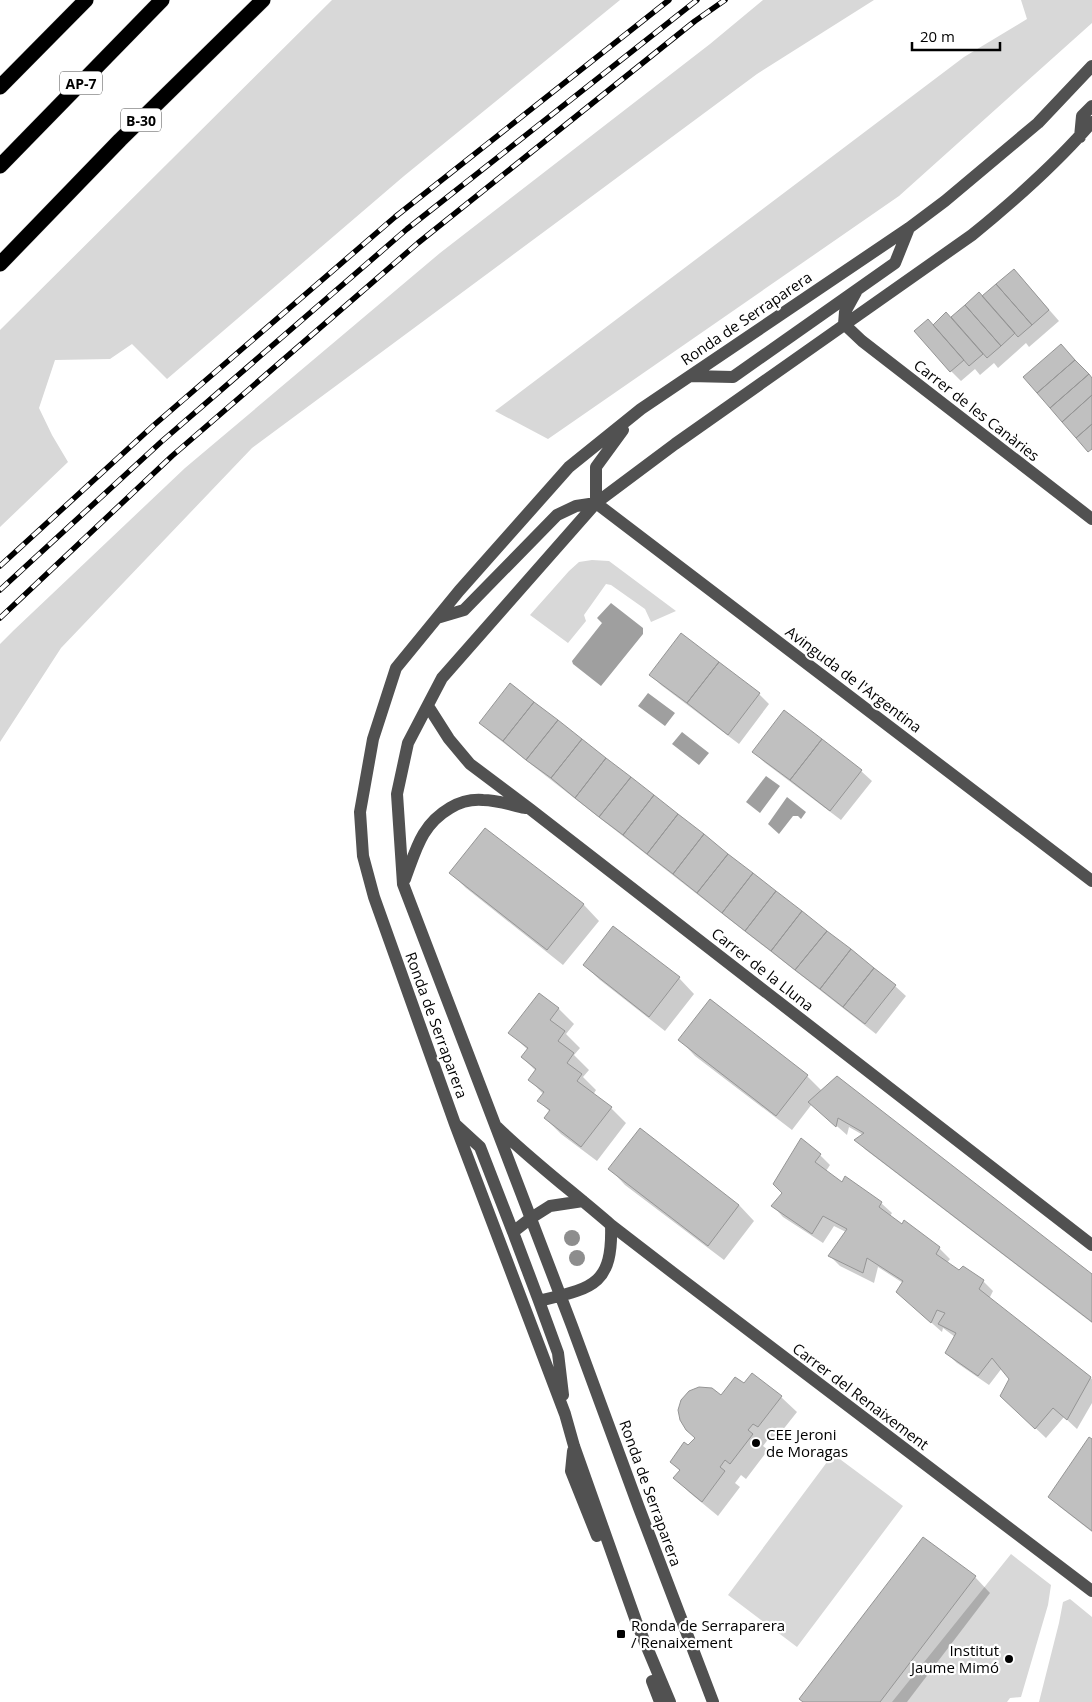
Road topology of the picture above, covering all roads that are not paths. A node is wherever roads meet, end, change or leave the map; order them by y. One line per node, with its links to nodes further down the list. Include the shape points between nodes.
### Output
1 (86, 0): 5 (highway)
2 (162, 0): 9 (highway, AP-7)
3 (263, 0): 11 (highway, B-30, via 120,140)
4 (1092, 66): 10 (street, Ronda de Serraparera, via 1038,123)
5 (0, 87)
6 (1092, 106): 8 (street, via 1082,116)
7 (1092, 122): 8 (street, Ronda de Serraparera)
8 (1080, 137): 13 (street, Ronda de Serraparera, via 1017,199 972,236)
9 (0, 166)
10 (910, 228): 12 (street, via 895,263); 15 (street, Ronda de Serraparera)
11 (0, 264)
12 (857, 290): 13 (street, via 845,312); 14 (street)
13 (844, 324): 14 (street); 17 (street, Ronda de Serraparera); 18 (street, Carrer de les Canàries)
14 (802, 329): 15 (street, via 733,377)
15 (690, 376): 16 (street, Ronda de Serraparera)
16 (641, 410): 17 (street, via 596,467); 19 (street, Ronda de Serraparera, via 569,467)
17 (596, 503): 19 (street, Ronda de Serraparera, via 576,506 556,515 464,610); 20 (street, Ronda de Serraparera, via 442,678); 22 (street, Avinguda de l'Argentina)
18 (1092, 519)
19 (437, 618): 25 (street, Ronda de Serraparera, via 396,668 373,739 360,812 363,856 374,897)
20 (428, 706): 21 (street, Carrer de la Lluna, via 449,740 470,764); 23 (street, Ronda de Serraparera, via 408,743 398,794)
21 (530, 809): 23 (street, via 482,800 462,801 443,812 421,837); 30 (street, Carrer de la Lluna)
22 (1092, 881)
23 (403, 884): 24 (street, Ronda de Serraparera)
24 (494, 1123): 26 (street); 27 (street, Ronda de Serraparera)
25 (455, 1124): 29 (street, via 480,1147); 33 (street, Ronda de Serraparera)
26 (583, 1201): 27 (street, via 550,1206); 28 (street)
27 (531, 1218): 29 (street); 31 (street, Ronda de Serraparera)
28 (611, 1224): 31 (street, via 609,1262 600,1279); 35 (street, Carrer del Renaixement)
29 (513, 1232): 32 (street)
30 (1092, 1244)
31 (560, 1296): 32 (street); 38 (street, Ronda de Serraparera)
32 (539, 1301): 33 (street, via 558,1353)
33 (565, 1414): 34 (street, Ronda de Serraparera)
34 (574, 1446): 36 (street, Ronda de Serraparera, via 571,1471); 37 (street, Ronda de Serraparera, via 636,1621)
35 (1092, 1591)
36 (660, 1702)
37 (670, 1702)
38 (712, 1702)

